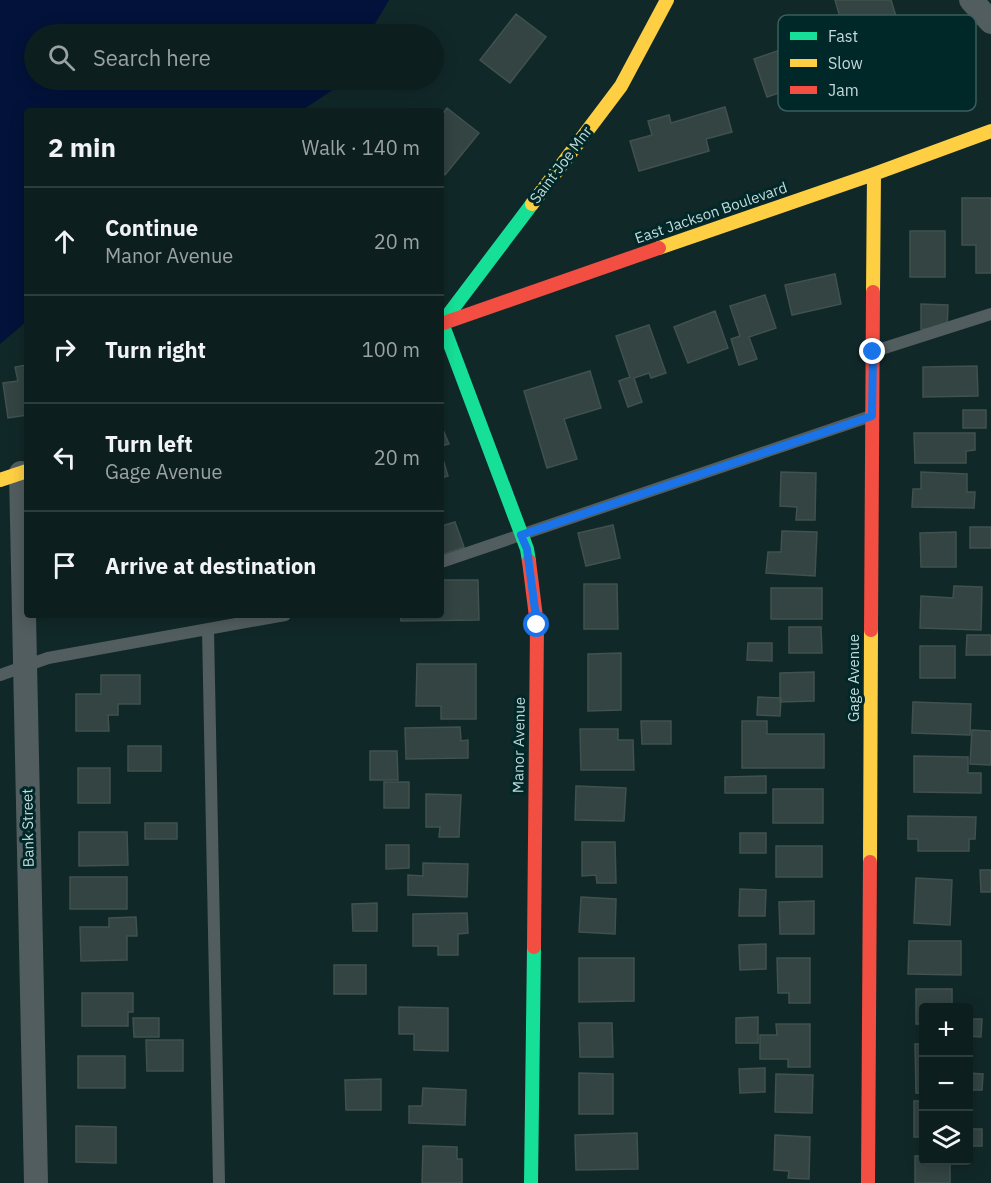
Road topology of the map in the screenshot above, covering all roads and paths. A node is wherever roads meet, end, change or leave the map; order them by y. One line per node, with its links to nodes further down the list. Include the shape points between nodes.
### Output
1 (668, 0): 7 (street, Saint Joe Mnr, via 621,86)
2 (971, 0): 3 (street)
3 (991, 22)
4 (991, 131): 5 (street, East Jackson Boulevard)
5 (874, 174): 8 (street, East Jackson Boulevard); 10 (street, Gage Avenue)
6 (991, 314): 10 (lane)
7 (444, 320)
8 (444, 322)
9 (444, 328): 13 (street, Manor Avenue)
10 (873, 352): 11 (street, Gage Avenue)
11 (872, 416): 13 (lane); 22 (street, Gage Avenue)
12 (16, 475): 17 (street, Bank Street)
13 (521, 535): 14 (lane); 21 (street, Manor Avenue, via 527,549 537,625)
14 (444, 561)
15 (270, 618): 16 (lane)
16 (208, 630): 17 (lane, via 48,658); 20 (lane)
17 (24, 666): 18 (lane); 19 (street, Bank Street)
18 (0, 675)
19 (36, 1183)
20 (219, 1183)
21 (531, 1183)
22 (868, 1183)

